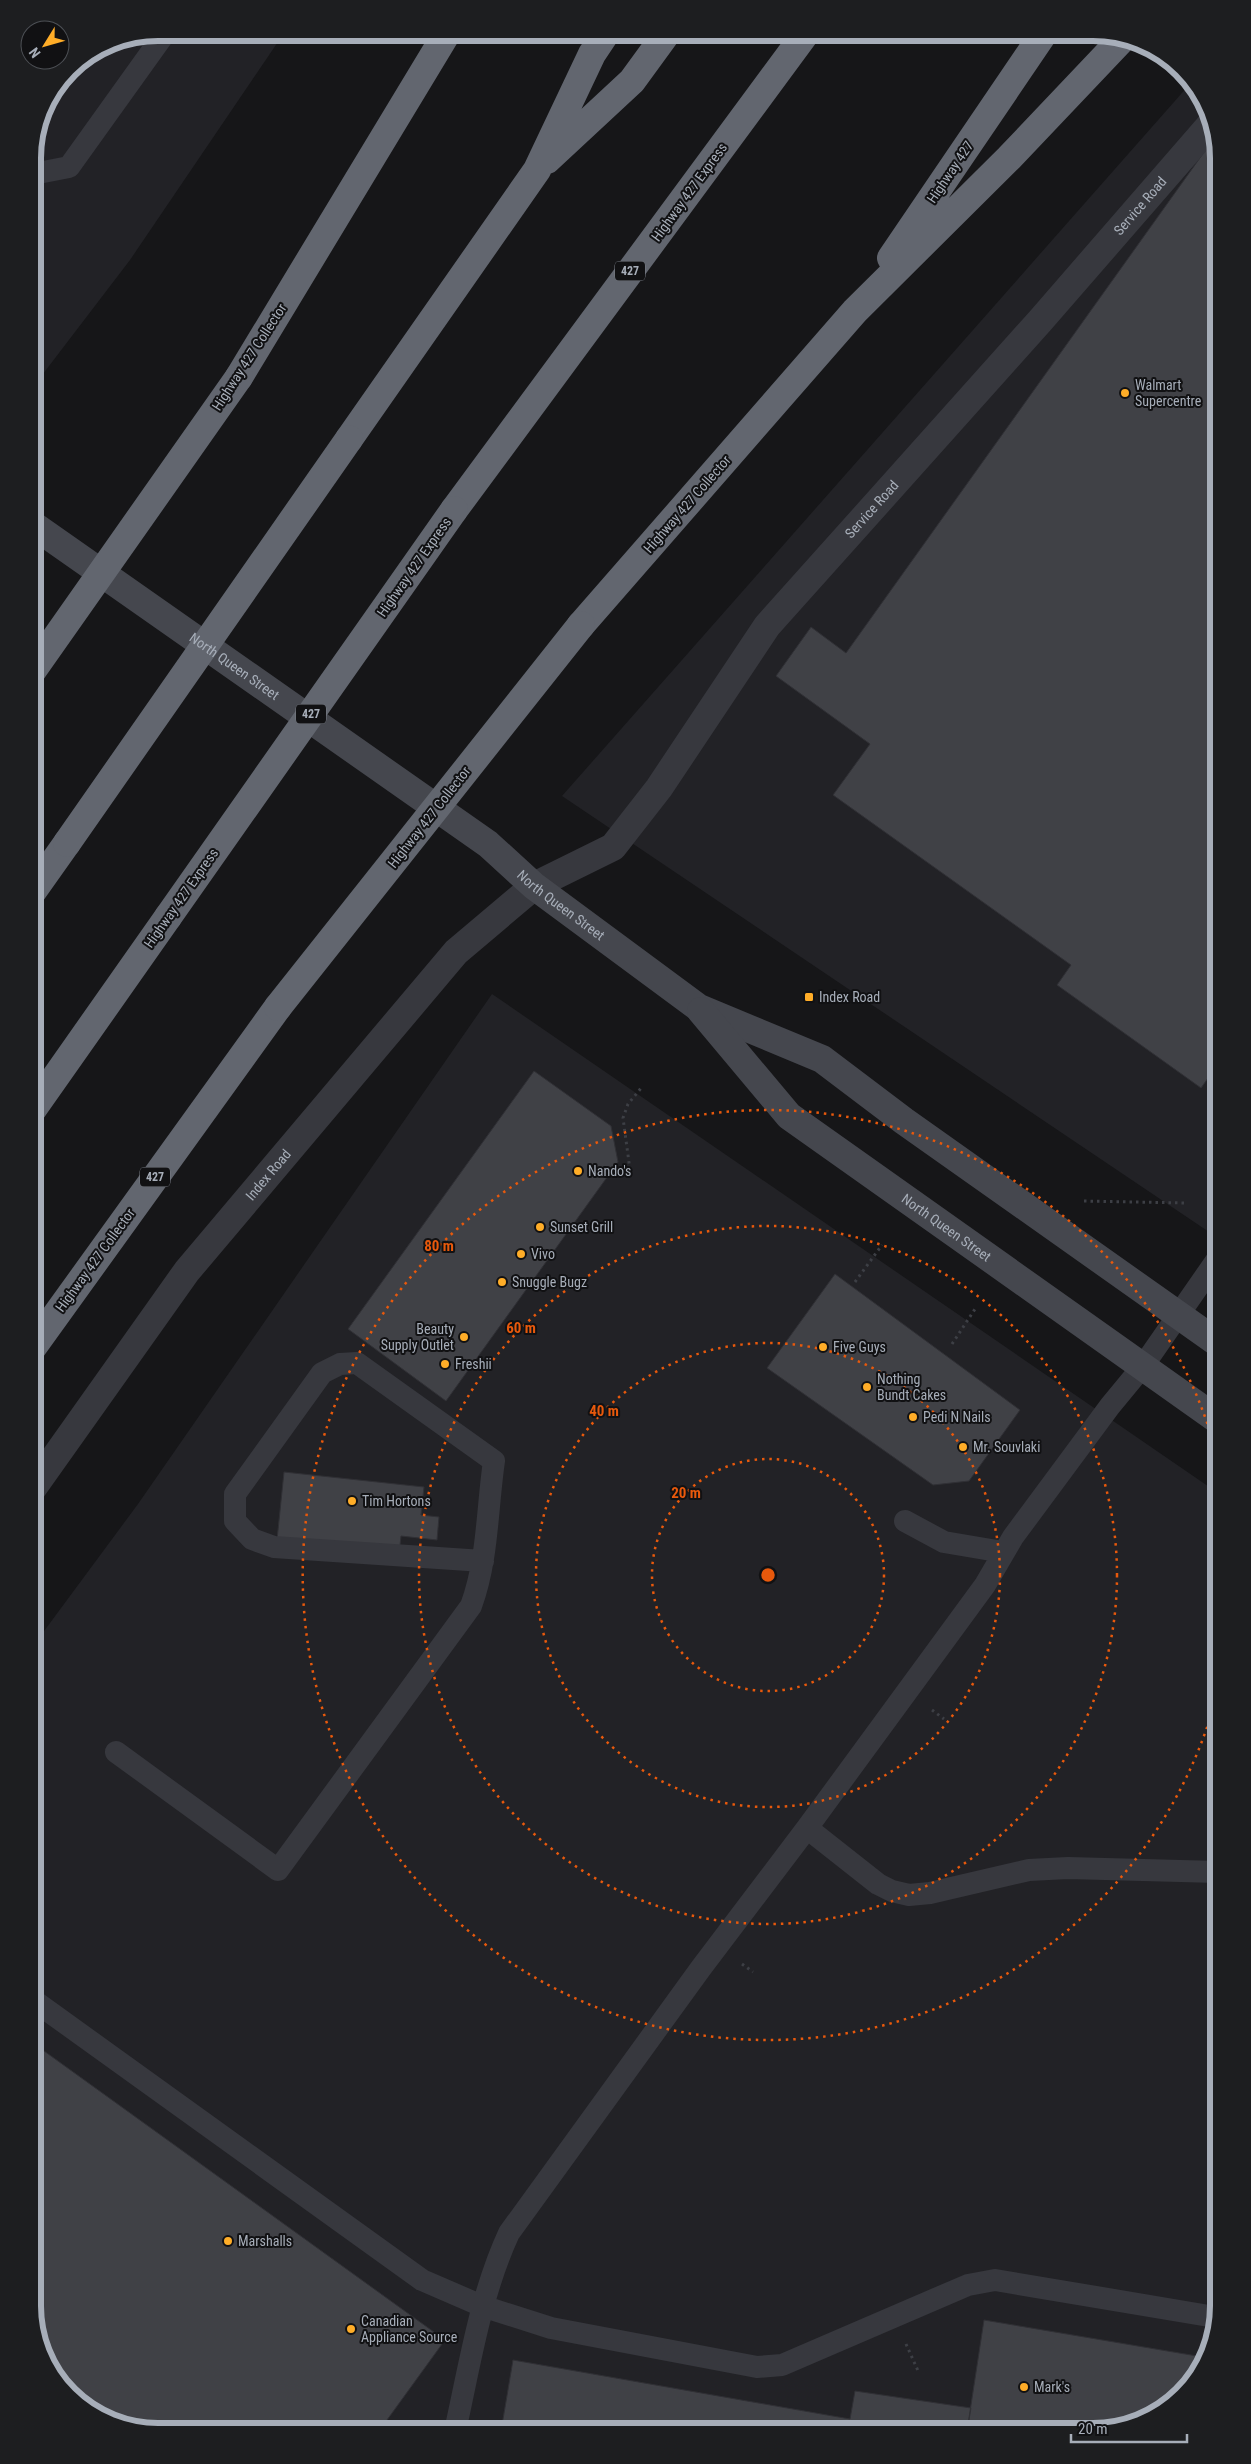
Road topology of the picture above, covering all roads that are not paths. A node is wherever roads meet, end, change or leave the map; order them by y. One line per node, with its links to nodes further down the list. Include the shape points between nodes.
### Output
1 (158, 42): 10 (lane, via 69,167)
2 (442, 42): 13 (highway, Highway 427 Collector, bridge, via 239,377)
3 (600, 42): 9 (highway)
4 (660, 42): 9 (highway, via 632,81)
5 (799, 42): 17 (highway, Highway 427 Express / 427, bridge, via 454,510)
6 (1038, 42): 11 (highway, Highway 427 / 427)
7 (1118, 43): 11 (highway)
8 (1206, 129): 15 (street, Service Road, via 767,626 659,788 612,847)
9 (537, 170): 14 (highway, bridge)
10 (42, 172)
11 (856, 311): 20 (highway, Highway 427 Collector / 427, bridge, via 581,625 278,1007)
12 (42, 531): 15 (main road, North Queen Street, via 488,844)
13 (42, 658)
14 (42, 879)
15 (534, 886): 16 (main road, North Queen Street); 24 (street, Index Road, via 456,952 187,1271)
16 (699, 1008): 19 (main road, North Queen Street, via 822,1059 904,1121); 22 (main road, North Queen Street, via 789,1116)
17 (42, 1097)
18 (1210, 1270): 19 (lane)
19 (1179, 1315): 21 (main road, North Queen Street); 22 (lane)
20 (41, 1335)
21 (1210, 1337)
22 (1143, 1366): 23 (main road, North Queen Street); 26 (lane)
23 (1210, 1414)
24 (41, 1476)
25 (905, 1521): 26 (lane, via 944,1542)
26 (1003, 1552): 29 (lane, via 985,1585)
27 (483, 1561): 27 (lane, via 274,1547 252,1539 235,1521 235,1494 322,1373 340,1364 357,1362 494,1461); 28 (lane, via 471,1606 278,1870)
28 (116, 1752)
29 (807, 1828): 30 (lane, via 878,1884 909,1895 1029,1870); 32 (lane, via 509,2233 494,2266)
30 (1210, 1872)
31 (41, 2007): 32 (lane, via 422,2280)
32 (482, 2306): 33 (lane, via 551,2328 757,2367 782,2365 968,2285 995,2280); 34 (lane)
33 (1209, 2316)
34 (458, 2422)

